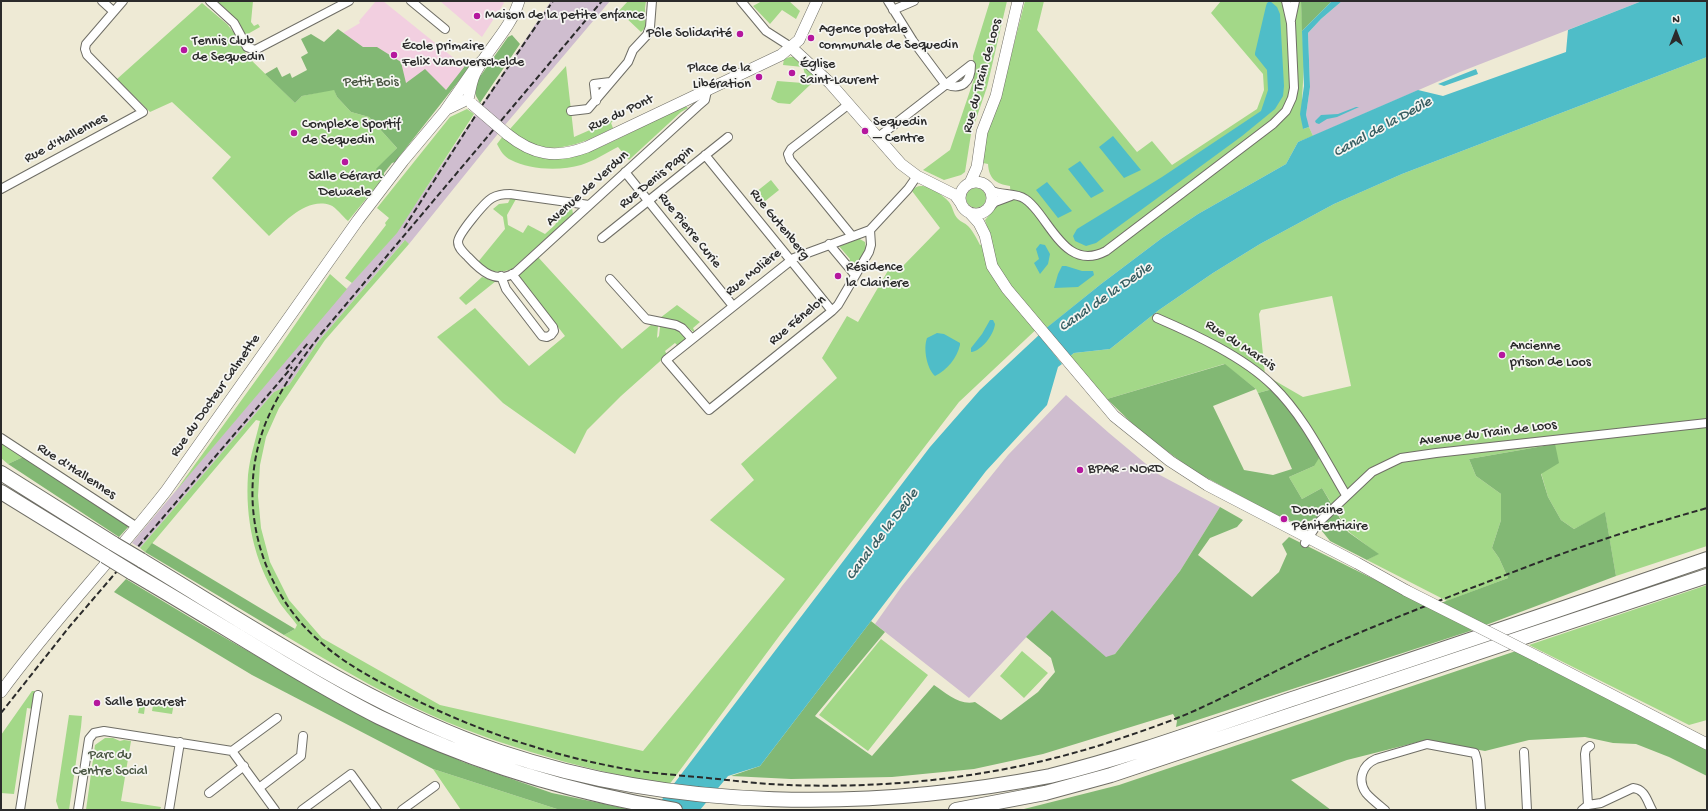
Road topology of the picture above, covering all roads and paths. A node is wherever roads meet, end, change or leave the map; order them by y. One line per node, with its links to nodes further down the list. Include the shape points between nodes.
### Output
1 (102, 1): 16 (street)
2 (123, 1): 16 (street)
3 (210, 1): 4 (street, via 234,23 247,47 252,50 258,50)
4 (349, 1)
5 (411, 1): 18 (street)
6 (519, 1): 22 (street, via 510,23 484,59)
7 (652, 1): 20 (street, via 648,32 633,50 628,62)
8 (741, 1): 19 (street, via 761,26)
9 (817, 1): 19 (street, via 801,36)
10 (888, 1): 15 (street)
11 (914, 1): 15 (street)
12 (1018, 1): 31 (street, Rue du Train de Loos, via 996,96 982,132)
13 (1286, 1): 17 (street)
14 (1295, 1): 17 (street)
15 (893, 10): 29 (street, via 945,84)
16 (113, 11): 37 (street, Rue d'Hallennes, via 86,44 85,49 87,55 143,112)
17 (1291, 23): 38 (street, via 1294,88 1291,102 1284,114 1106,251 1087,257 1073,253 1064,246 1030,203 1021,196)
18 (445, 29)
19 (791, 47): 21 (street, Rue du Pont, via 763,64); 25 (street)
20 (610, 82): 24 (street); 24 (street, via 594,84)
21 (707, 91): 23 (street, Rue du Pont); 27 (street, Avenue de Verdun, via 705,100)
22 (465, 98): 23 (street, Rue du Pont, bridge, via 520,144 534,151 550,154 571,152 598,142); 66 (street, Rue du Docteur Calmette, via 445,111 371,203 184,467)
23 (689, 99): 27 (street, via 692,108)
24 (596, 101): 26 (street, via 588,109)
25 (848, 104): 29 (street); 46 (street, via 788,154 790,160)
26 (571, 111)
27 (688, 115): 32 (street, Avenue de Verdun)
28 (728, 138): 30 (street, Rue Denis Papin)
29 (877, 138): 33 (street, via 901,164)
30 (705, 155): 39 (street, Rue Denis Papin); 49 (street, Rue Gutenberg)
31 (978, 159): 34 (street, Rue du Train de Loos, via 975,173); 36 (street, Rue du Train de Loos, via 981,176)
32 (625, 172): 39 (street, Rue Pierre Curie); 41 (street, Avenue de Verdun)
33 (917, 176): 35 (street); 44 (street)
34 (967, 185): 35 (street); 36 (street, via 980,182); 40 (street, via 961,192)
35 (940, 186): 40 (street, via 955,194)
36 (988, 188): 38 (street, via 996,193); 42 (street, via 992,200)
37 (1, 189)
38 (1013, 195): 42 (street, via 995,202)
39 (648, 201): 47 (street, Rue Denis Papin); 54 (street, Rue Pierre Curie)
40 (960, 202): 43 (street)
41 (589, 206): 50 (street, Avenue de Verdun); 52 (street, via 510,194 490,199 459,236 458,243 481,271 488,275)
42 (987, 209): 43 (street, via 977,214); 45 (street)
43 (970, 213): 45 (street)
44 (870, 230): 46 (street, Rue Molière); 51 (street, Rue Fénelon, via 870,249)
45 (984, 232): 67 (street, via 994,269 1010,294 1114,416 1151,447 1192,476)
46 (852, 236): 48 (street, Rue Molière)
47 (602, 238)
48 (829, 244): 49 (street, Rue Molière); 51 (street)
49 (790, 260): 54 (street, Rue Molière); 55 (street, Rue Gutenberg)
50 (512, 274): 52 (street); 52 (street, via 553,327 552,335 542,336 506,289)
51 (855, 275): 55 (street, Rue Fénelon)
52 (502, 276)
53 (610, 279): 57 (street, via 646,319 676,325)
54 (733, 306): 57 (street, Rue Molière)
55 (832, 311): 58 (street, Rue Fénelon, via 709,410)
56 (1157, 318): 64 (street, Rue du Marais, via 1201,338 1250,368 1273,386 1300,416)
57 (692, 339): 58 (street, Rue Molière)
58 (666, 360)
59 (1707, 423): 64 (street, Avenue du Train de Loos, via 1404,458 1372,472)
60 (1, 438): 66 (street, Rue d'Hallennes)
61 (1, 466): 65 (highway)
62 (1, 474): 65 (highway)
63 (1, 492): 93 (highway, bridge, via 104,556 378,716 476,759 524,775 581,791)
64 (1346, 495): 67 (street, Avenue du Train de Loos, via 1318,523)
65 (40, 498): 68 (highway, bridge, via 363,692 460,737 573,773 660,793 714,800 812,805 879,803 957,795 1049,777 1238,718)
66 (138, 527): 70 (street, Rue du Docteur Calmette)
67 (1306, 540): 74 (street, bridge)
68 (1707, 559)
69 (1707, 576): 94 (highway, via 1110,775 1045,793)
70 (2, 688)
71 (38, 695): 86 (street)
72 (276, 718): 79 (street)
73 (303, 736): 83 (street, via 301,756)
74 (1694, 736): 75 (street); 77 (street)
75 (1707, 739)
76 (180, 742): 79 (street); 87 (street, via 104,731 94,733 89,739); 88 (street)
77 (1707, 744)
78 (1590, 746): 85 (street, via 1585,754)
79 (232, 751): 81 (street)
80 (1524, 752): 97 (street)
81 (244, 766): 83 (street); 84 (street)
82 (435, 786): 92 (street)
83 (259, 788): 89 (street)
84 (208, 793)
85 (1585, 808): 98 (street, via 1636,788 1643,792)
86 (20, 810)
87 (78, 810)
88 (169, 810)
89 (276, 810)
90 (302, 810): 91 (street, via 351,774)
91 (377, 810)
92 (402, 810)
93 (675, 810)
94 (956, 810)
95 (1385, 810): 96 (street, via 1369,796 1362,785 1362,772 1369,762 1427,744 1475,753)
96 (1481, 810)
97 (1527, 810)
98 (1652, 810)

